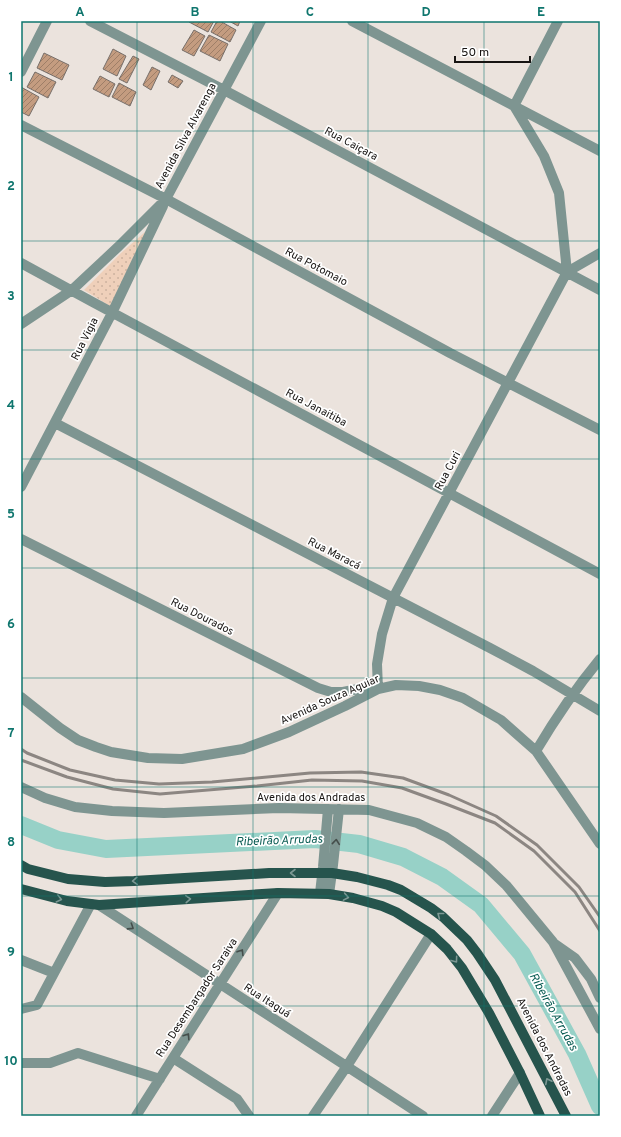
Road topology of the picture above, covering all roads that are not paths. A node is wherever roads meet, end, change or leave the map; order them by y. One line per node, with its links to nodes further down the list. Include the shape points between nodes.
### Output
1 (47, 21): 6 (street)
2 (90, 21): 7 (street, Rua Caiçara)
3 (261, 21): 7 (street, Avenida Silva Alvarenga)
4 (352, 21): 8 (street)
5 (558, 21): 8 (street)
6 (21, 72)
7 (224, 90): 11 (street, Avenida Silva Alvarenga); 14 (street, Rua Caiçara)
8 (514, 106): 10 (street); 14 (street, via 544,156 559,193)
9 (21, 125): 11 (street, Rua Potomaio)
10 (600, 151)
11 (166, 199): 15 (street, Avenida Silva Alvarenga); 17 (street, Rua Vigia); 19 (street, Rua Potomaio)
12 (600, 253): 14 (street)
13 (21, 263): 15 (street, Rua Janaitiba)
14 (567, 272): 16 (street, Rua Caiçara); 19 (street, Rua Curi)
15 (72, 290): 17 (street, Rua Janaitiba); 18 (street, Avenida Silva Alvarenga)
16 (600, 290)
17 (112, 313): 20 (street, Rua Vigia); 23 (street, Rua Janaitiba)
18 (21, 324)
19 (508, 382): 21 (street, Rua Potomaio); 23 (street, Rua Curi)
20 (55, 423): 22 (street, Rua Vigia); 26 (street, Rua Maracá)
21 (600, 430)
22 (21, 487)
23 (450, 493): 25 (street, Rua Janaitiba); 26 (street, Rua Curi)
24 (21, 539): 28 (street, Rua Dourados, via 318,688 331,692)
25 (600, 574)
26 (393, 598): 28 (street, Rua Curi, via 382,634 377,664); 29 (street, Rua Maracá, via 534,671)
27 (600, 659): 29 (street)
28 (378, 689): 30 (street, Avenida Souza Aguiar, via 288,732 243,749 182,759 148,758 96,747 78,740); 32 (street, Avenida Souza Aguiar, via 396,685 419,686 463,698 500,720)
29 (573, 695): 31 (street, Rua Maracá); 32 (street)
30 (21, 698)
31 (600, 711)
32 (536, 751): 36 (street, Avenida Souza Aguiar)
33 (21, 787): 34 (street, Avenida dos Andradas, via 75,807 112,812 164,813 279,808)
34 (327, 813): 35 (street, Avenida dos Andradas); 38 (street)
35 (339, 814): 38 (street, one-way to 35); 44 (street, Avenida dos Andradas, via 369,810 417,823 446,837 486,866 506,885)
36 (600, 844)
37 (21, 865): 38 (main road, Avenida dos Andradas, one-way to 37, via 105,882 68,879)
38 (328, 870): 41 (street); 62 (main road, Avenida dos Andradas, one-way to 38, via 495,980 462,936 431,908 401,890)
39 (21, 889): 42 (main road, one-way to 42)
40 (278, 893): 41 (main road); 42 (main road, one-way to 40); 47 (street, Rua Desembargador Saraiva, one-way to 40)
41 (324, 894): 43 (main road, one-way to 43, via 382,906)
42 (92, 907): 46 (street); 47 (street, Rua Itaguá, one-way to 47)
43 (431, 934): 53 (street); 54 (main road, one-way to 54, via 448,949 462,968)
44 (552, 942): 48 (street, via 575,958); 50 (street, Avenida dos Andradas)
45 (21, 960): 46 (street)
46 (54, 973): 49 (street, via 37,1005)
47 (220, 985): 51 (street, Rua Desembargador Saraiva, one-way to 47); 53 (street, Rua Itaguá)
48 (600, 998)
49 (21, 1009)
50 (600, 1029)
51 (173, 1058): 55 (street, Rua Desembargador Saraiva); 57 (street, via 237,1099)
52 (21, 1063): 55 (street, via 50,1064 78,1052)
53 (347, 1066): 58 (street); 59 (street, Rua Itaguá)
54 (520, 1073): 60 (street); 61 (main road)
55 (160, 1079): 56 (street, Rua Desembargador Saraiva)
56 (136, 1116)
57 (248, 1116)
58 (312, 1116)
59 (423, 1116)
60 (492, 1116)
61 (540, 1116)
62 (566, 1116)

